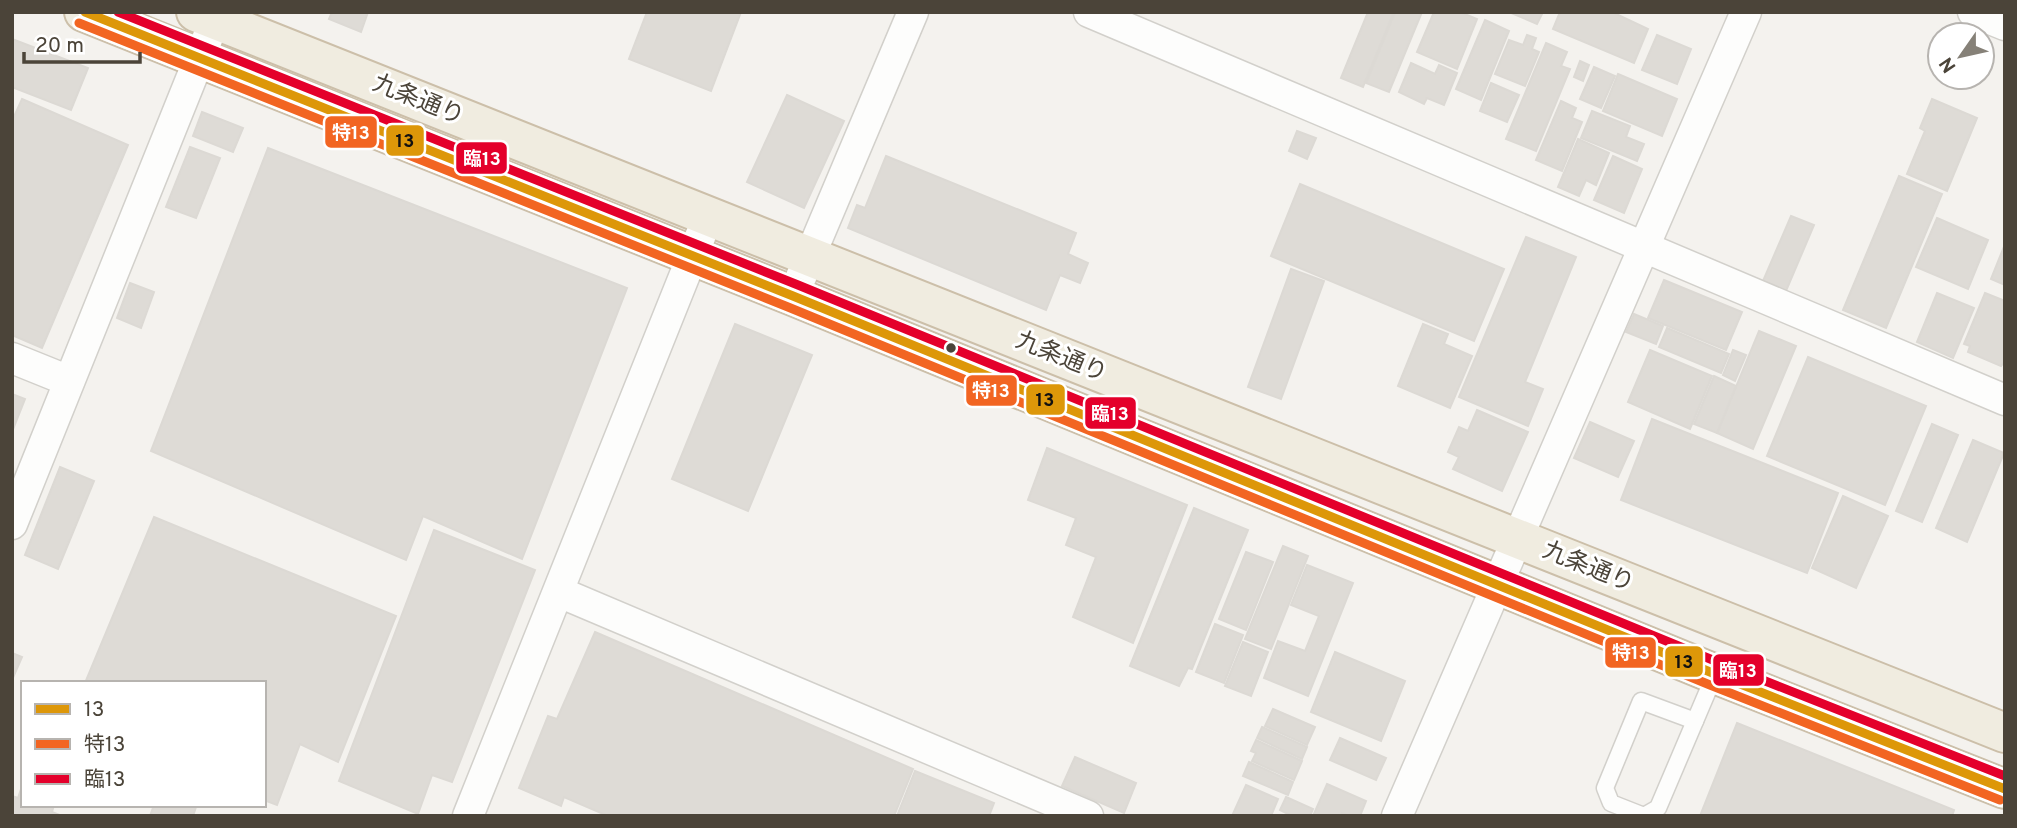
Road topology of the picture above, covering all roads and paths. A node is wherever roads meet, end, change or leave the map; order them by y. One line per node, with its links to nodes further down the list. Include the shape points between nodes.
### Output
1 (84, 12): 8 (highway, 九条通り)
2 (913, 12): 12 (street)
3 (1088, 12): 10 (street)
4 (1746, 12): 10 (street)
5 (1973, 12): 7 (street)
6 (210, 15): 8 (street); 9 (highway, 九条通り)
7 (2005, 25)
8 (200, 59): 11 (highway, 九条通り); 15 (street)
9 (708, 217): 11 (street); 12 (highway, 九条通り)
10 (1642, 246): 16 (street); 18 (street)
11 (694, 256): 13 (highway, 九条通り); 20 (street)
12 (808, 257): 13 (street); 18 (highway, 九条通り)
13 (793, 296): 19 (highway, 九条通り)
14 (12, 358): 15 (street)
15 (69, 381): 17 (street)
16 (2005, 401)
17 (12, 524)
18 (1518, 541): 19 (street); 23 (highway, 九条通り)
19 (1499, 585): 21 (highway, 九条通り); 27 (street)
20 (559, 592): 25 (street); 26 (street)
21 (1715, 674): 22 (lane); 24 (highway, 九条通り)
22 (1695, 720): 28 (lane, via 1658,808); 28 (lane, via 1641,701 1605,788 1611,803)
23 (2005, 733)
24 (2005, 789)
25 (468, 816)
26 (1088, 816)
27 (1396, 816)
28 (1644, 816)

